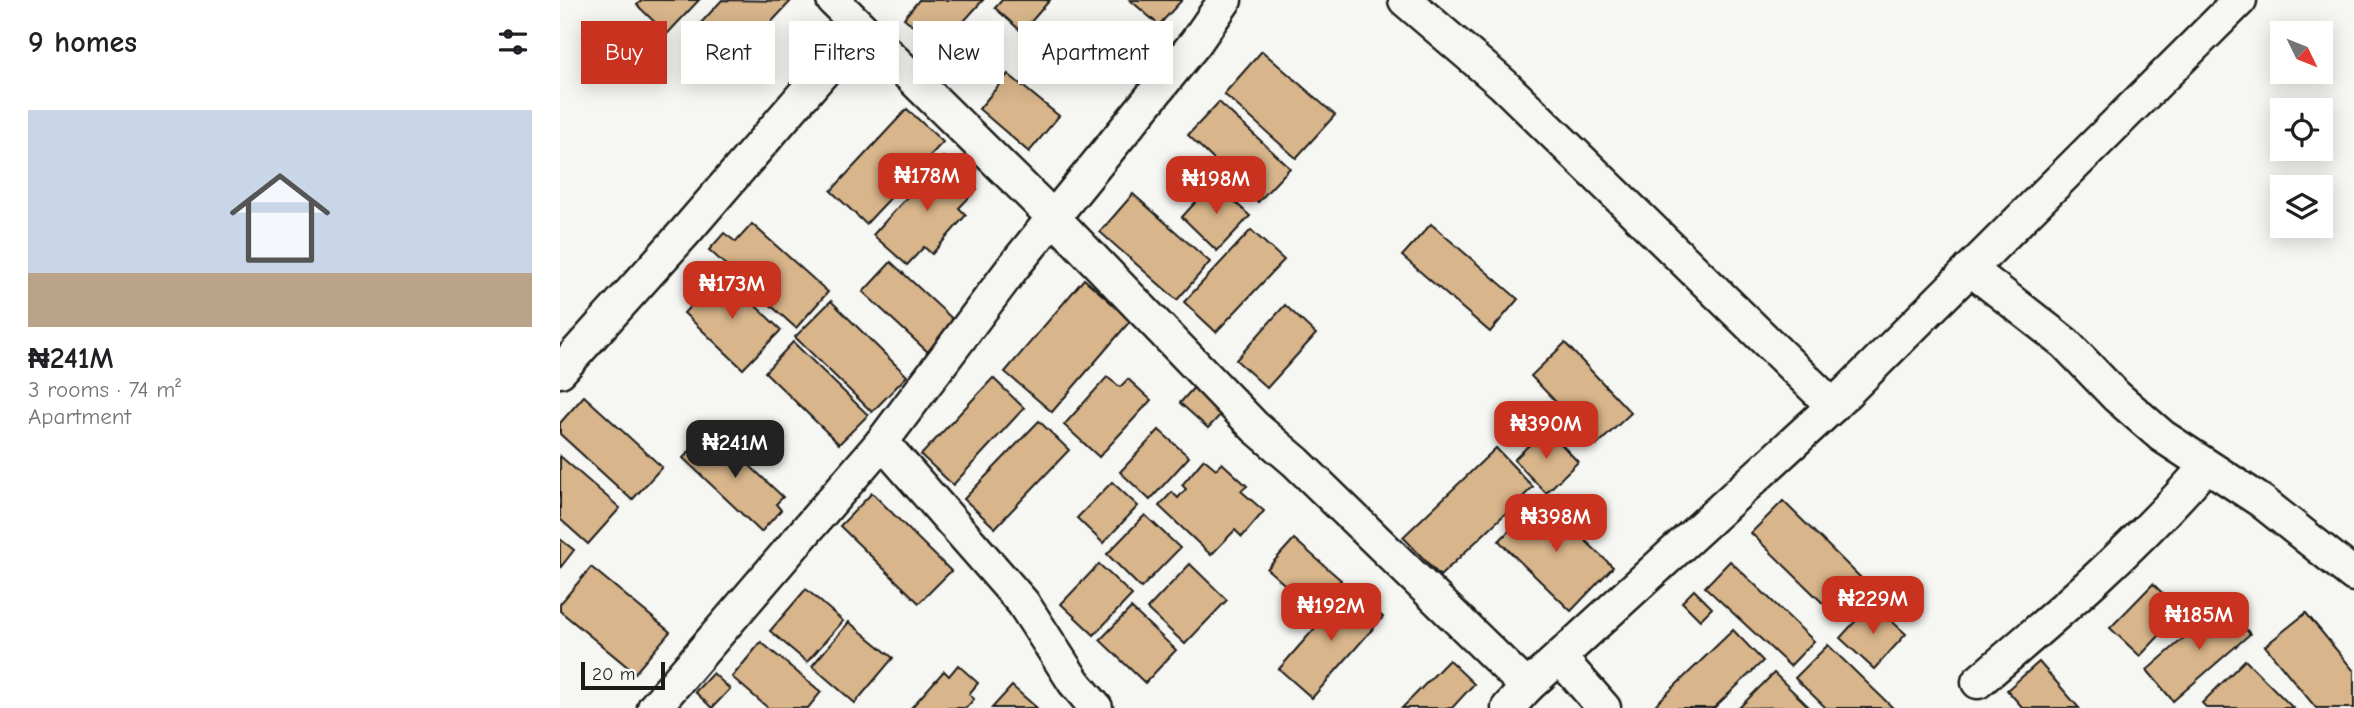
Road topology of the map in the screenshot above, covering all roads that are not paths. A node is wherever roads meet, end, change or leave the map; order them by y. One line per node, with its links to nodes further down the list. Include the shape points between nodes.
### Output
1 (833, 0): 5 (street)
2 (1225, 0): 8 (street)
3 (1405, 0): 11 (street, via 1503,84)
4 (2240, 0): 9 (street)
5 (854, 21)
6 (899, 65): 8 (street)
7 (813, 84): 10 (street)
8 (1054, 218): 12 (street); 17 (street, via 1255,427 1296,462)
9 (1970, 270): 11 (street); 13 (street, via 2065,342 2116,396)
10 (560, 371)
11 (1833, 406): 15 (street)
12 (882, 442): 18 (street); 19 (street, via 1023,603)
13 (2206, 466): 14 (street, via 2261,500); 16 (street, via 2112,567)
14 (2354, 575)
15 (1561, 659): 17 (street); 20 (street)
16 (1978, 682)
17 (1517, 697)
18 (654, 708)
19 (1096, 708)
20 (1604, 708)

